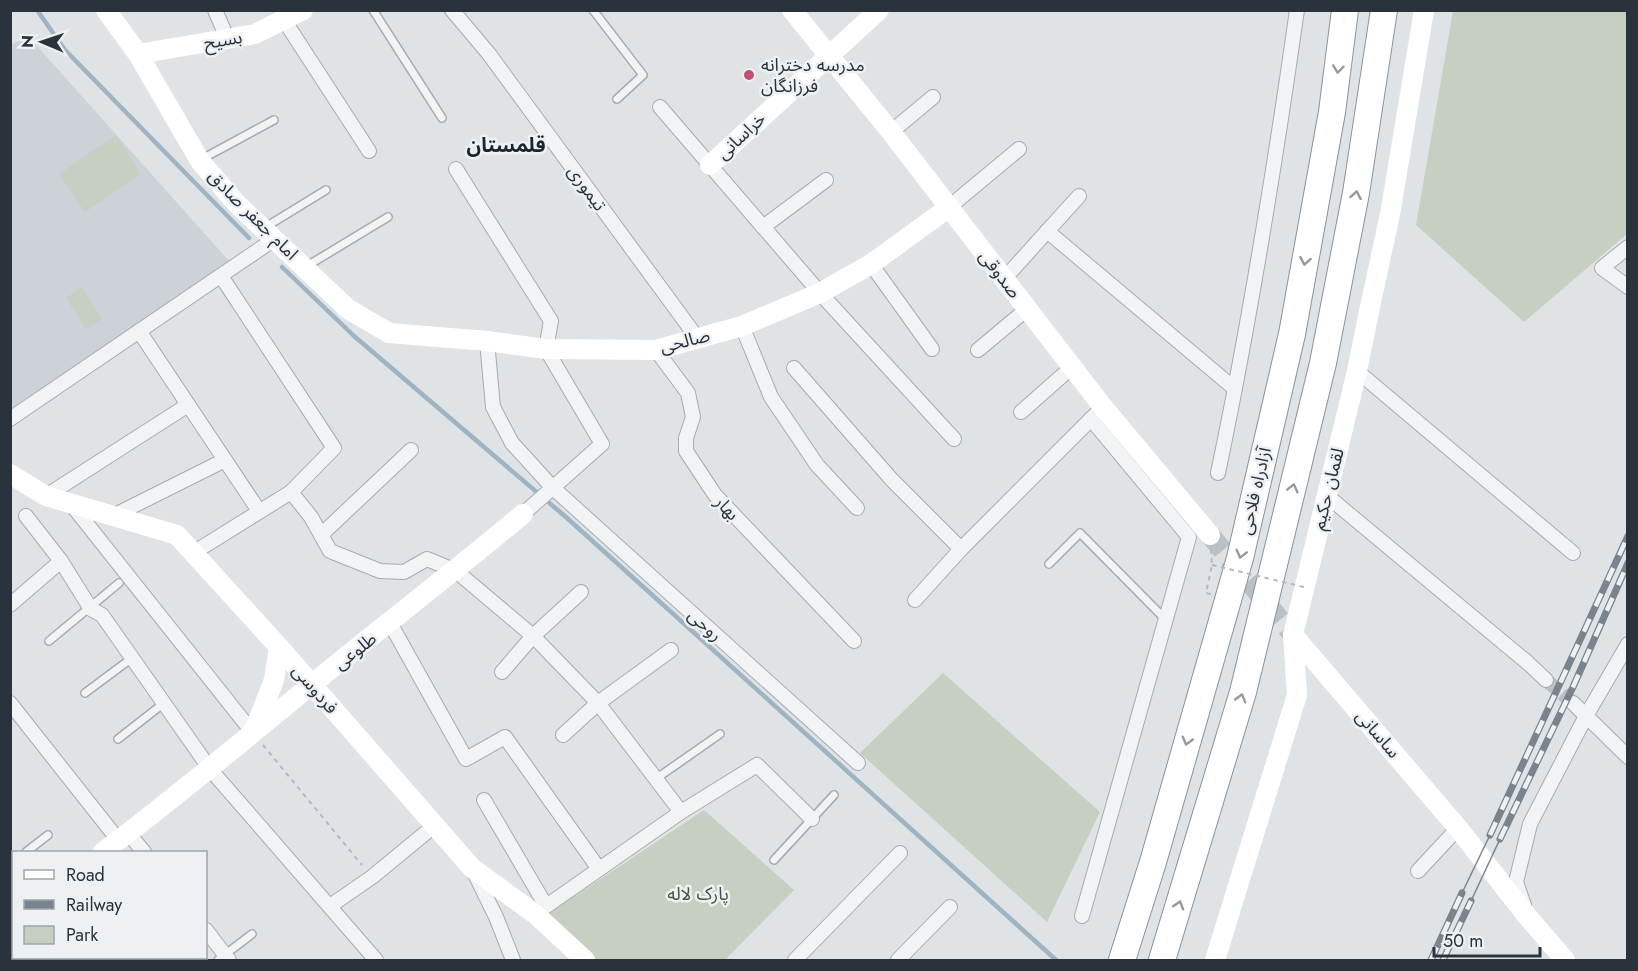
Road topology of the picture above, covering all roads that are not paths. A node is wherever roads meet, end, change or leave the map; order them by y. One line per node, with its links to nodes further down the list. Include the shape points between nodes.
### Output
1 (106, 10): 15 (street, امام جعفر صادق)
2 (214, 10): 14 (street)
3 (303, 10): 13 (street, بسیح)
4 (372, 10): 20 (lane)
5 (452, 10): 47 (street, تیموری, via 489,54)
6 (593, 10): 18 (lane, via 644,75)
7 (792, 10): 16 (street, صدوقی)
8 (879, 10): 16 (street, خراسانی)
9 (1297, 10): 56 (street)
10 (1345, 10): 144 (highway, آزادراه فلاحی, one-way to 144, via 1332,112 1294,322 1240,558)
11 (1384, 10): 145 (highway, آزادراه فلاحی, one-way to 11, via 1243,692 1323,363 1356,193)
12 (1424, 10): 55 (street, لقمان حکیم, via 1390,214)
13 (284, 20): 14 (street, بسیح, via 255,34); 24 (street)
14 (228, 40): 15 (street, بسیح)
15 (138, 54): 25 (street, امام جعفر صادق)
16 (830, 55): 22 (street, صدوقی); 26 (street, خراسانی)
17 (933, 97): 22 (street)
18 (617, 99)
19 (660, 107): 26 (street)
20 (442, 118)
21 (274, 120): 25 (lane)
22 (891, 132): 31 (street, صدوقی)
23 (1019, 149): 31 (street)
24 (369, 151)
25 (200, 161): 35 (street, امام جعفر صادق, via 236,203)
26 (710, 165): 33 (street)
27 (456, 169): 50 (street, via 550,321)
28 (826, 180): 33 (street)
29 (326, 190): 35 (lane)
30 (1079, 196): 34 (street)
31 (948, 207): 37 (street, صالحی); 40 (street, صدوقی)
32 (388, 217): 38 (lane)
33 (763, 227): 42 (street)
34 (1047, 231): 40 (street); 56 (street)
35 (270, 233): 38 (street, امام جعفر صادق); 39 (street)
36 (1628, 247): 41 (street, via 1602,268)
37 (871, 264): 42 (street, صالحی); 49 (street)
38 (305, 268): 46 (street, امام جعفر صادق, via 348,309)
39 (221, 276): 45 (street); 67 (street, via 334,448)
40 (1004, 279): 43 (street, صدوقی)
41 (1628, 287)
42 (820, 293): 44 (street, صالحی); 61 (street)
43 (1027, 309): 52 (street); 53 (street, صدوقی)
44 (742, 326): 47 (street, صالحی); 71 (street, via 771,398 817,465)
45 (139, 331): 57 (street); 60 (street)
46 (389, 333): 48 (street, صالحی)
47 (698, 339): 51 (street, صالحی)
48 (487, 341): 50 (street, صالحی); 66 (street, روحی, via 493,407 512,443)
49 (932, 348)
50 (546, 349): 51 (street, صالحی); 66 (street, طلوعی, via 602,444)
51 (656, 350): 94 (street, بهار, via 687,393 693,417 686,452 715,495)
52 (978, 350)
53 (1071, 367): 58 (street); 59 (street, صدوقی)
54 (794, 368): 78 (street, via 892,480)
55 (1357, 371): 68 (street, لقمان حکیم); 80 (street)
56 (1235, 389): 65 (street)
57 (188, 405): 63 (street); 69 (street)
58 (1021, 412)
59 (1097, 413): 77 (street, صدوقی); 78 (street); 89 (street, via 1189,537)
60 (10, 419)
61 (954, 439)
62 (411, 450): 76 (street)
63 (225, 460): 72 (street); 75 (street)
64 (10, 474): 69 (street, فردوسی)
65 (1218, 474)
66 (552, 487): 73 (street, طلوعی); 113 (street, روحی)
67 (291, 492): 72 (street); 76 (street)
68 (1326, 495): 91 (street, لقمان حکیم); 100 (street)
69 (46, 496): 70 (street, فردوسی)
70 (71, 504): 75 (street, فردوسی); 108 (street)
71 (857, 508)
72 (259, 511): 79 (street)
73 (523, 514): 83 (street, طلوعی)
74 (26, 516): 81 (street)
75 (113, 516): 79 (street, فردوسی, via 177,535)
76 (321, 535): 83 (street, via 330,551 380,571 404,572 428,559)
77 (1210, 535)
78 (961, 549): 86 (street)
79 (193, 553): 96 (street, فردوسی)
80 (1573, 553)
81 (61, 561): 87 (street); 88 (street)
82 (1049, 564): 89 (lane, via 1080,533)
83 (456, 571): 90 (street, طلوعی); 92 (street)
84 (119, 583): 88 (lane)
85 (581, 592): 92 (street)
86 (915, 600)
87 (10, 605)
88 (91, 609): 93 (lane); 98 (street, via 102,615)
89 (1166, 620): 134 (street)
90 (390, 624): 101 (street, طلوعی); 129 (street, via 466,759 505,737)
91 (1293, 635): 121 (street, ساسانی); 146 (street, لقمان حکیم, via 1296,695)
92 (533, 636): 99 (street); 105 (street)
93 (49, 641)
94 (854, 641)
95 (1628, 644): 107 (street)
96 (279, 647): 101 (street, فردوسی); 108 (street, via 274,680)
97 (671, 650): 105 (street)
98 (132, 658): 102 (lane); 104 (street)
99 (502, 672)
100 (1546, 681)
101 (311, 685): 108 (street, طلوعی); 120 (street, فردوسی)
102 (85, 693)
103 (10, 703): 123 (street)
104 (164, 703): 111 (lane); 114 (street)
105 (598, 703): 110 (street); 115 (street)
106 (1573, 703): 107 (street)
107 (1586, 716): 112 (street); 135 (street, via 1530,824 1516,882)
108 (253, 733): 114 (street, طلوعی)
109 (720, 734): 115 (lane)
110 (563, 735)
111 (118, 740)
112 (1628, 756)
113 (858, 763)
114 (210, 769): 123 (street, طلوعی); 131 (street)
115 (657, 778): 118 (street)
116 (834, 795): 119 (lane)
117 (484, 800): 133 (street)
118 (681, 812): 119 (street, via 757,765); 129 (street)
119 (812, 819): 127 (lane)
120 (434, 826): 128 (street, فردوسی); 131 (street)
121 (1460, 831): 130 (street); 135 (street, ساسانی)
122 (48, 835): 124 (lane)
123 (117, 842): 125 (street)
124 (27, 851)
125 (141, 851)
126 (900, 853): 142 (street)
127 (774, 860)
128 (472, 868): 133 (street, فردوسی); 140 (street)
129 (599, 869): 133 (street)
130 (1418, 871)
131 (330, 906): 139 (street)
132 (950, 907): 143 (street)
133 (541, 910): 141 (street, فردوسی)
134 (1082, 916)
135 (1527, 916): 147 (street)
136 (207, 932): 138 (street)
137 (252, 934): 138 (lane)
138 (224, 959)
139 (376, 960)
140 (513, 960)
141 (585, 960)
142 (795, 960)
143 (898, 960)
144 (1122, 960)
145 (1162, 960)
146 (1215, 960)
147 (1565, 960)

